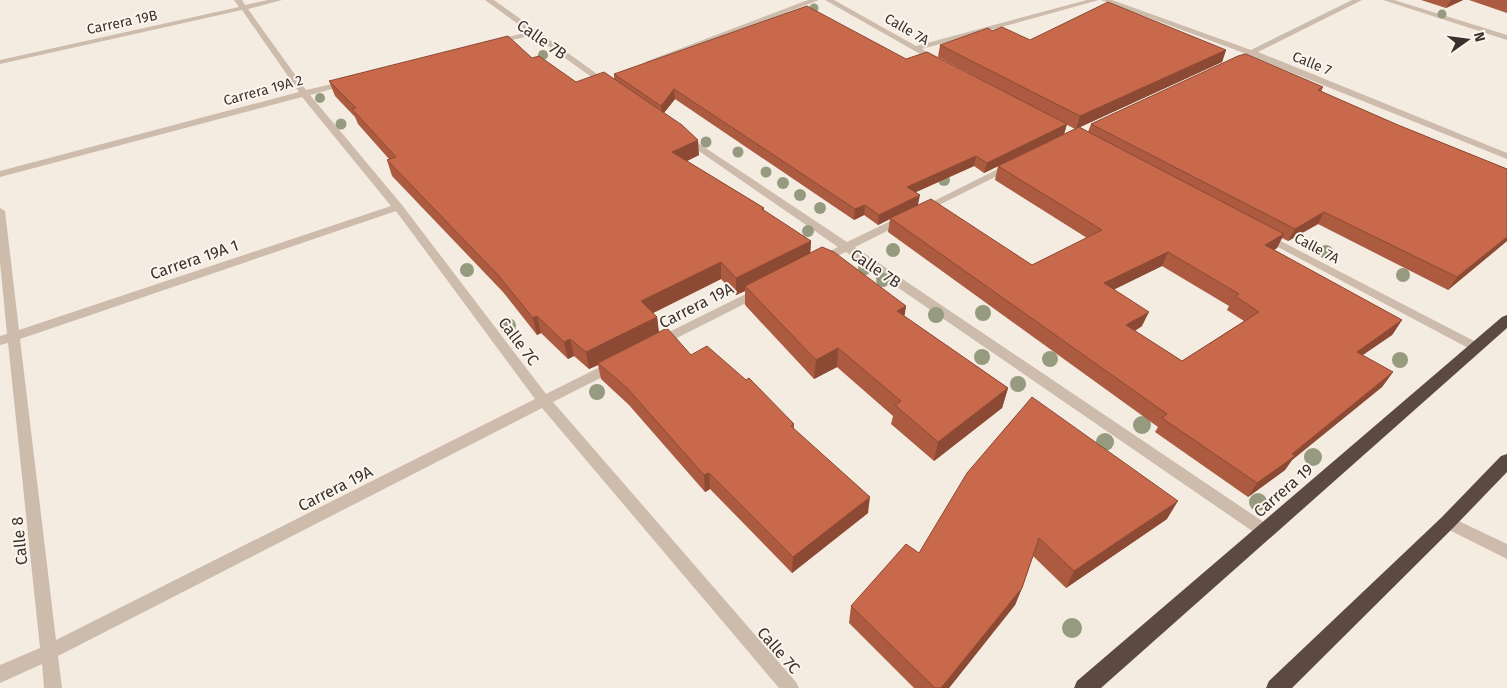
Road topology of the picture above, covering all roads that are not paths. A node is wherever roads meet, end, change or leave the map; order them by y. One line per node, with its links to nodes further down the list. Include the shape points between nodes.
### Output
1 (278, 0): 9 (street, Carrera 19B)
2 (489, 0): 10 (street, Calle 7B)
3 (815, 0): 16 (street)
4 (830, 0): 13 (street, Calle 7A)
5 (1095, 0): 13 (street)
6 (1105, 0): 14 (street, Calle 7)
7 (1358, 0): 14 (street)
8 (1387, 0): 11 (street)
9 (241, 4): 15 (street, Carrera 19B); 21 (street, Calle 7C)
10 (533, 33): 12 (street); 20 (street, Calle 7B, via 606,78)
11 (1507, 38)
12 (485, 46)
13 (914, 49): 18 (street, Calle 7A)
14 (1252, 54): 17 (street); 23 (street, Calle 7)
15 (0, 62)
16 (638, 66)
17 (1225, 66)
18 (948, 67)
19 (362, 78): 21 (street, Carrera 19A 2)
20 (618, 91)
21 (304, 93): 25 (street, Carrera 19A 2); 26 (street, Calle 7C)
22 (674, 130): 29 (street, Calle 7B)
23 (1507, 156)
24 (1021, 161): 29 (street)
25 (0, 174)
26 (398, 207): 33 (street, Carrera 19A 1); 37 (street, Calle 7C)
27 (0, 211): 33 (street, Calle 8)
28 (1258, 232): 35 (street, Calle 7A)
29 (845, 247): 30 (street); 40 (street, Calle 7B)
30 (810, 265)
31 (774, 283): 34 (street, Carrera 19A)
32 (1507, 320): 35 (highway, Carrera 19)
33 (7, 339): 42 (street, Calle 8)
34 (650, 347)
35 (1476, 348): 40 (highway, Carrera 19)
36 (624, 360): 37 (street, Carrera 19A)
37 (544, 401): 42 (street, Carrera 19A); 45 (street, Calle 7C)
38 (1507, 461): 39 (highway)
39 (1448, 522): 41 (street); 47 (highway)
40 (1266, 532): 46 (highway, Carrera 19)
41 (1507, 552)
42 (49, 652): 43 (street, Carrera 19A); 44 (street, Calle 8)
43 (0, 674)
44 (53, 688)
45 (790, 688)
46 (1085, 688)
47 (1277, 688)

